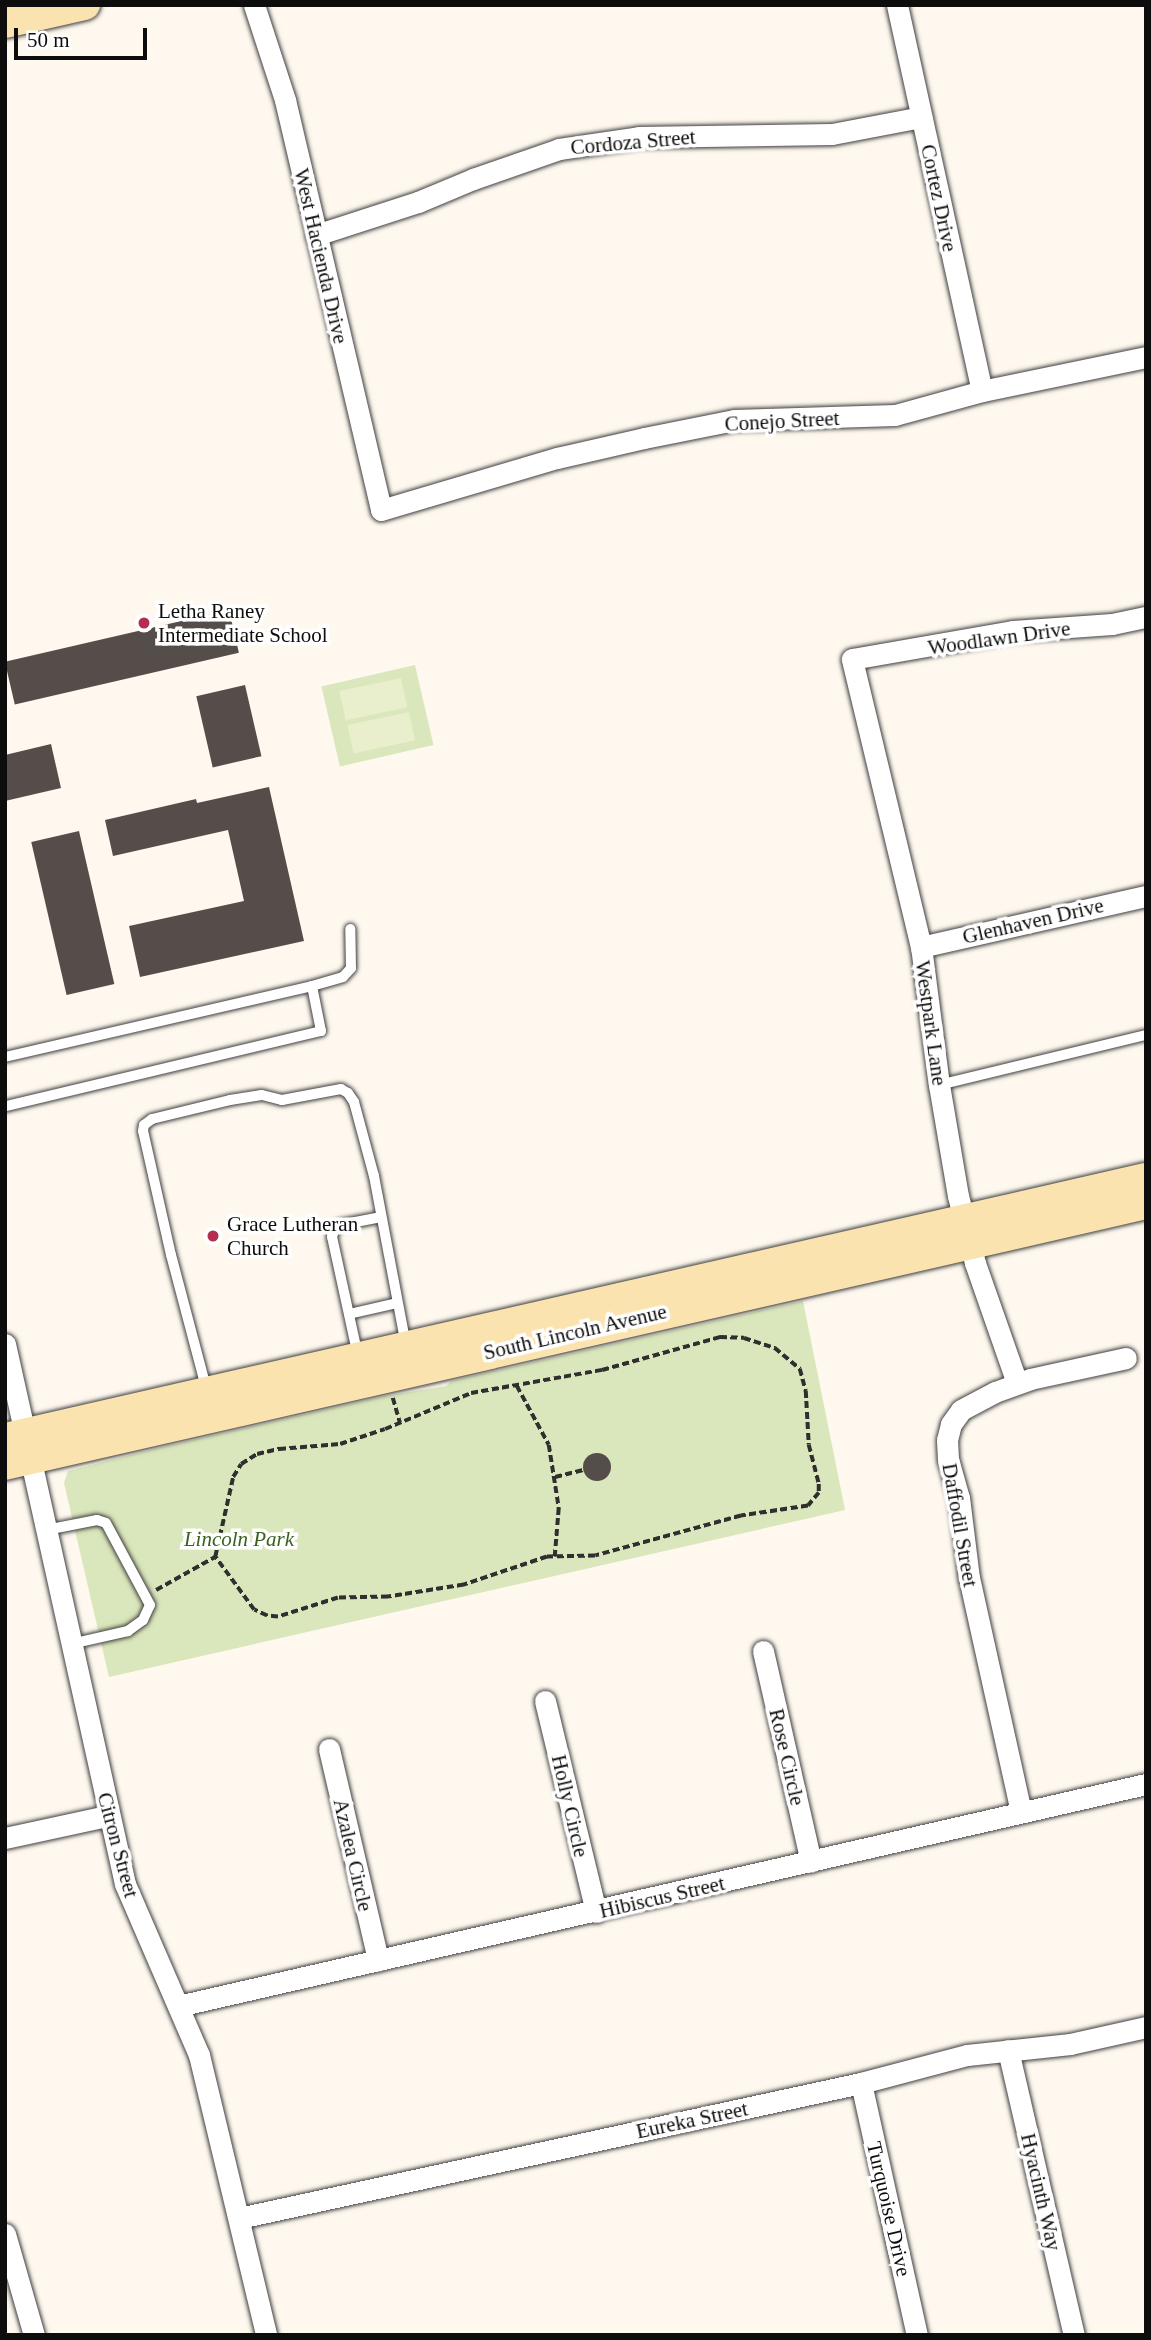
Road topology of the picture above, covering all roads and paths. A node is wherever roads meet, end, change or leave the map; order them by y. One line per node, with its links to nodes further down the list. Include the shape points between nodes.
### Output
1 (86, 5): 4 (main road)
2 (254, 5): 6 (street, West Hacienda Drive, via 285,100)
3 (897, 5): 5 (street, Cortez Drive)
4 (5, 23)
5 (921, 117): 6 (street, Cordoza Street, via 832,134 639,137 559,149); 8 (street, Cortez Drive)
6 (316, 235): 9 (street, West Hacienda Drive)
7 (1146, 357): 8 (street, Conejo Street)
8 (982, 391): 9 (street, Conejo Street, via 895,415 734,420 557,458)
9 (381, 510)
10 (1146, 617): 11 (street, Woodlawn Drive, via 1013,631)
11 (852, 659): 14 (street, Westpark Lane)
12 (1146, 896): 14 (street, Glenhaven Drive)
13 (350, 929): 15 (lane, via 351,968 343,977)
14 (921, 947): 18 (street, Westpark Lane)
15 (312, 986): 17 (lane); 19 (lane, via 321,1031)
16 (1146, 1035): 18 (lane)
17 (5, 1057)
18 (939, 1085): 23 (street, Westpark Lane)
19 (5, 1106)
20 (1146, 1178): 23 (main road, South Lincoln Avenue)
21 (1146, 1203): 23 (main road, South Lincoln Avenue)
22 (381, 1217): 24 (lane); 25 (lane, via 347,1222 334,1230); 32 (lane, via 354,1102 341,1089 282,1100 249,1096 148,1121 142,1131)
23 (967, 1232): 27 (main road, South Lincoln Avenue); 30 (street, Westpark Lane); 35 (main road, South Lincoln Avenue)
24 (397, 1303): 25 (lane); 27 (lane)
25 (349, 1314): 28 (lane)
26 (5, 1344): 35 (street, Citron Street)
27 (406, 1345): 28 (main road, South Lincoln Avenue)
28 (358, 1356): 32 (main road, South Lincoln Avenue)
29 (1126, 1358): 30 (street, Daffodil Street)
30 (1017, 1383): 47 (street, Daffodil Street, via 961,1410 947,1440 969,1578)
31 (517, 1385): 34 (path, via 463,1395); 37 (path, via 549,1445); 39 (path, via 602,1370 720,1337 744,1338 775,1348 800,1369 804,1381 809,1445 819,1484 819,1493 808,1506 741,1516 595,1556)
32 (207, 1391): 35 (main road, South Lincoln Avenue)
33 (391, 1391): 34 (path)
34 (400, 1423): 40 (path, via 340,1444 268,1450 250,1457 233,1477)
35 (17, 1449): 38 (street, Citron Street)
36 (583, 1470): 37 (path)
37 (555, 1477): 39 (path, via 559,1508)
38 (46, 1530): 41 (lane, via 97,1520 106,1523); 42 (street, Citron Street)
39 (555, 1556): 40 (path, via 464,1585 388,1597 338,1598 278,1617 254,1610)
40 (215, 1557): 41 (path)
41 (145, 1596): 42 (lane, via 149,1611 128,1631)
42 (71, 1644): 48 (street, Citron Street)
43 (763, 1651): 50 (street, Rose Circle)
44 (545, 1701): 51 (street, Holly Circle)
45 (329, 1749): 52 (street, Azalea Circle)
46 (1146, 1784): 47 (street, Hibiscus Street)
47 (1021, 1812): 50 (street, Hibiscus Street)
48 (107, 1816): 49 (street); 53 (street, Citron Street, via 125,1884)
49 (5, 1838)
50 (811, 1863): 51 (street, Hibiscus Street)
51 (596, 1912): 52 (street, Hibiscus Street)
52 (378, 1960): 53 (street, Hibiscus Street)
53 (178, 2006): 57 (street, Citron Street, via 199,2055)
54 (1146, 2027): 55 (street, Eureka Street, via 1070,2044)
55 (1008, 2050): 56 (street, Eureka Street, via 967,2055); 62 (street, Hyacinth Way)
56 (861, 2083): 57 (street, Eureka Street); 61 (street, Turquoise Drive)
57 (239, 2218): 60 (street, Citron Street)
58 (5, 2234): 59 (street)
59 (34, 2335)
60 (266, 2335)
61 (917, 2335)
62 (1074, 2335)

